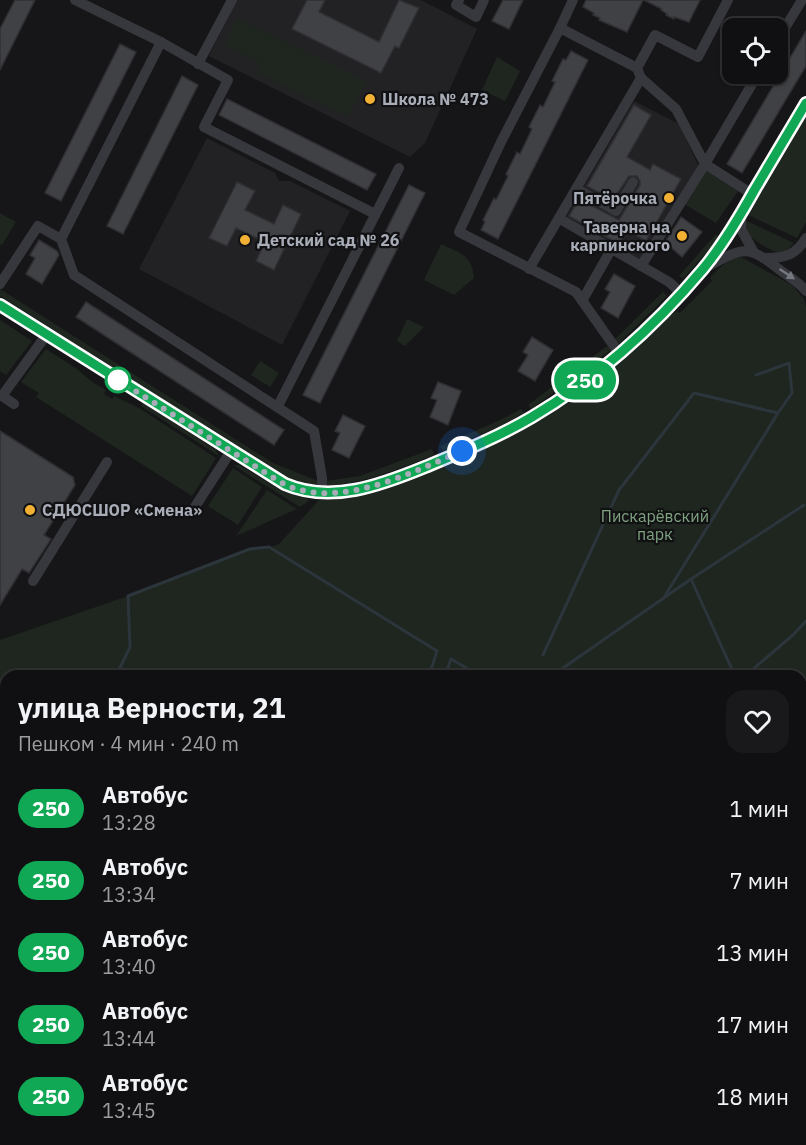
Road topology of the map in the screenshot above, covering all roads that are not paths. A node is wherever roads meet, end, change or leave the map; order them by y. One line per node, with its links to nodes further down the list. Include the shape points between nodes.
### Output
1 (75, 0): 10 (street)
2 (232, 0): 11 (street)
3 (459, 0): 4 (street, via 456,4 476,17)
4 (484, 0)
5 (573, 0): 9 (street)
6 (729, 0): 12 (street, via 698,57 655,34)
7 (796, 2): 8 (street)
8 (788, 18)
9 (560, 27): 12 (street); 30 (street, via 459,232)
10 (161, 42): 11 (street); 24 (street)
11 (198, 64): 20 (street, via 228,80 204,127)
12 (639, 73): 15 (street, via 676,109); 18 (street)
13 (752, 84): 15 (street)
14 (806, 103): 19 (street)
15 (705, 164): 19 (street); 28 (street)
16 (399, 168): 20 (street)
17 (633, 182): 18 (street, via 616,211)
18 (577, 189): 22 (street)
19 (752, 194): 21 (street)
20 (375, 214): 40 (street)
21 (741, 214): 26 (street, via 741,229); 29 (street)
22 (560, 219): 25 (street); 30 (street)
23 (806, 238): 27 (street, via 787,257)
24 (61, 239): 31 (street, via 38,226); 40 (street, via 74,275)
25 (612, 248): 28 (street); 34 (street)
26 (753, 251): 27 (street); 29 (street, via 732,253)
27 (766, 258): 32 (street, one-way to 32)
28 (641, 266): 33 (street)
29 (704, 268): 33 (street)
30 (530, 269): 34 (street, via 576,292)
31 (0, 284)
32 (806, 291)
33 (681, 293): 37 (street)
34 (582, 301): 37 (street)
35 (0, 305): 36 (street)
36 (47, 334): 38 (street); 41 (street)
37 (619, 353): 43 (street, via 525,421 483,442 385,482)
38 (1, 396): 39 (street)
39 (14, 404)
40 (278, 406): 43 (street, via 314,430)
41 (231, 451): 43 (street, via 285,484); 44 (street)
42 (107, 462): 45 (street)
43 (322, 493)
44 (191, 513)
45 (33, 581)

